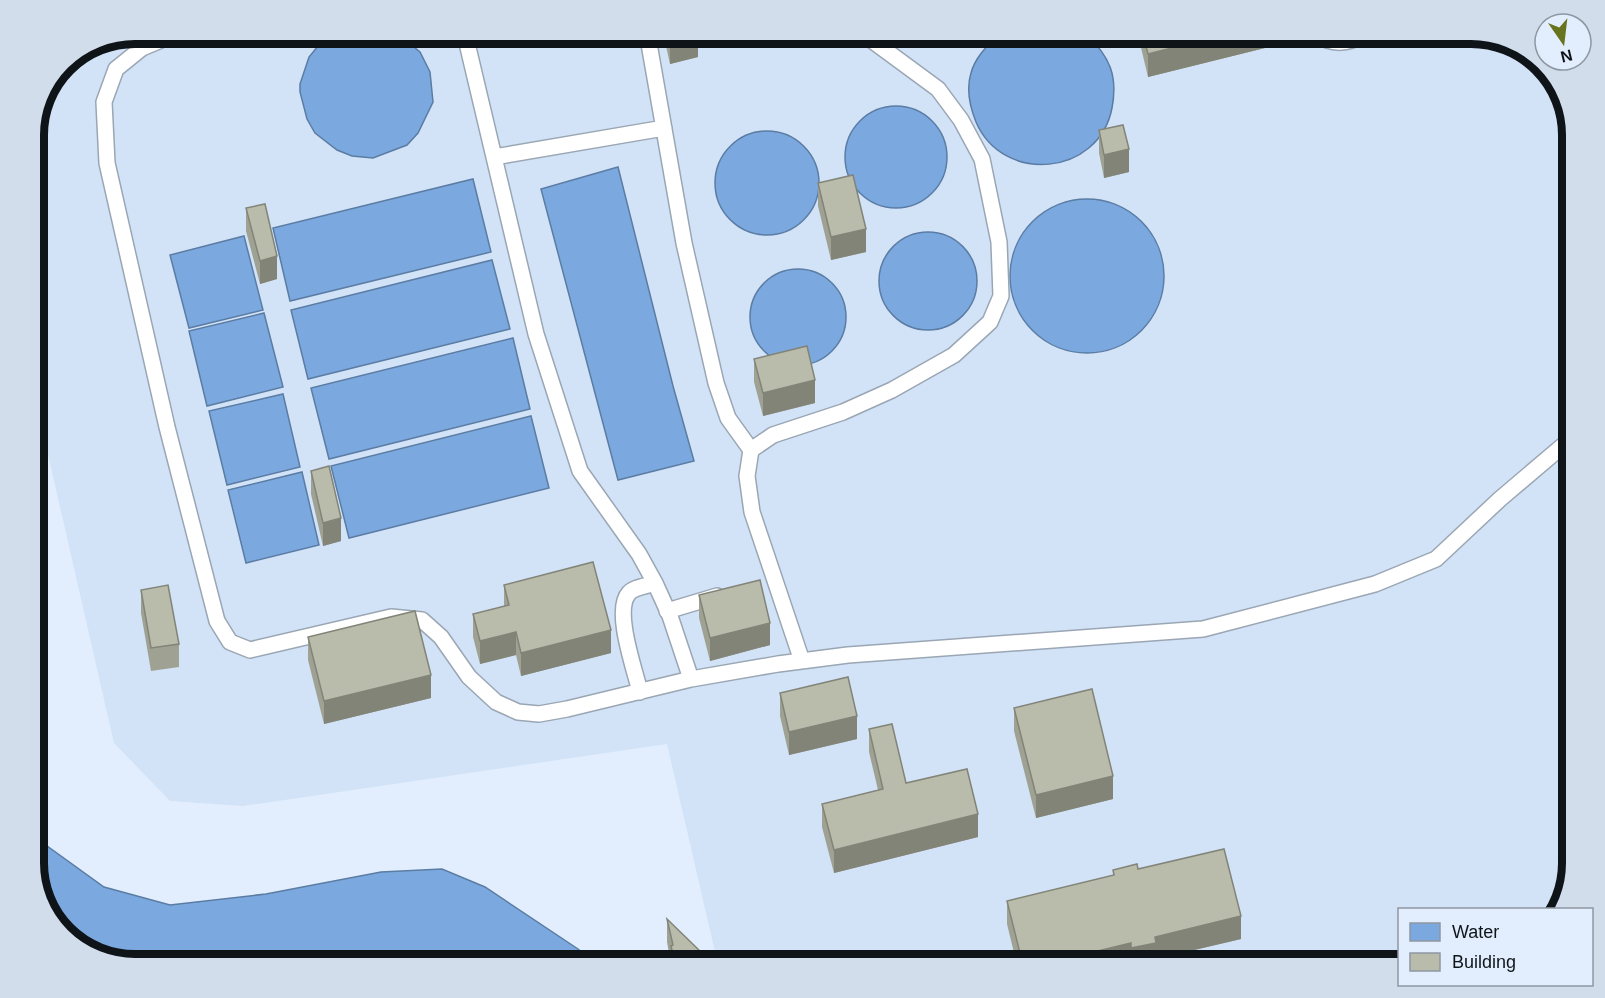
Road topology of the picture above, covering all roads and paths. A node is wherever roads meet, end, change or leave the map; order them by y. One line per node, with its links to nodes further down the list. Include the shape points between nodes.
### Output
1 (152, 44): 14 (lane, via 116,69 104,102 108,163 167,427 217,621 230,642 250,650 391,617 422,620 441,637 469,677 496,702 518,712 539,714)
2 (467, 44): 6 (lane)
3 (649, 44): 5 (lane)
4 (877, 44): 8 (lane, via 938,89 982,159 999,242 1001,296 990,322 954,355 872,399 773,435)
5 (664, 128): 6 (lane); 8 (lane, via 684,243 716,383 728,418)
6 (494, 158): 9 (lane, via 536,334 580,471)
7 (1561, 447): 12 (lane, via 1436,559 1375,584 1203,629)
8 (751, 450): 12 (lane, via 747,476 752,512 769,580)
9 (655, 583): 11 (lane); 14 (lane, via 631,590 623,601 623,619)
10 (732, 591): 11 (lane)
11 (667, 611): 13 (lane)
12 (802, 661): 13 (lane)
13 (691, 679): 14 (lane)
14 (640, 692)

